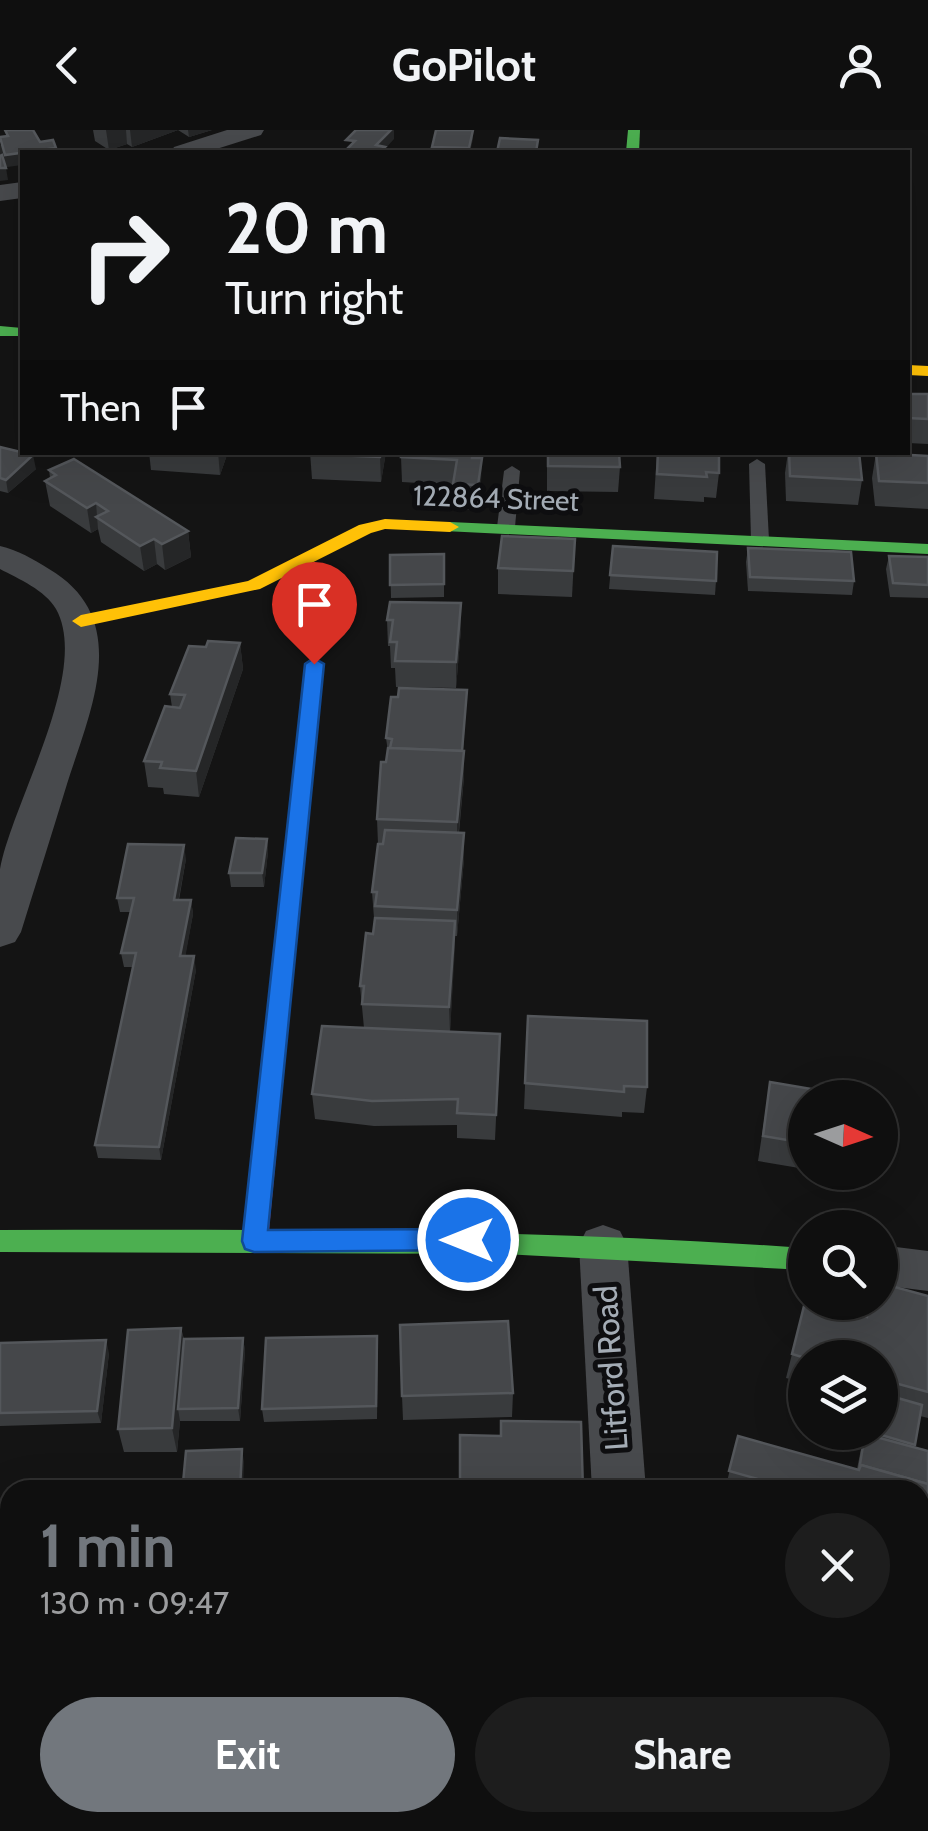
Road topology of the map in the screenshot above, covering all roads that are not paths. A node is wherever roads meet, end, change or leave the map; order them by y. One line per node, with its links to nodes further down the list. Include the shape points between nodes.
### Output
1 (252, 130): 2 (street)
2 (190, 150)
3 (758, 464): 6 (lane)
4 (512, 472): 5 (lane)
5 (506, 528): 6 (street, 122864 Street); 9 (street, 122864 Street, via 360,528 255,585)
6 (760, 540): 7 (street, 122864 Street)
7 (928, 549)
8 (0, 556): 9 (street, via 66,595)
9 (81, 621): 11 (street, via 77,694)
10 (314, 664): 13 (street)
11 (0, 932)
12 (0, 1241): 13 (street)
13 (254, 1241): 14 (street)
14 (603, 1246): 15 (street); 18 (street, Litford Road)
15 (788, 1258)
16 (898, 1268): 17 (street)
17 (928, 1271)
18 (618, 1480)

